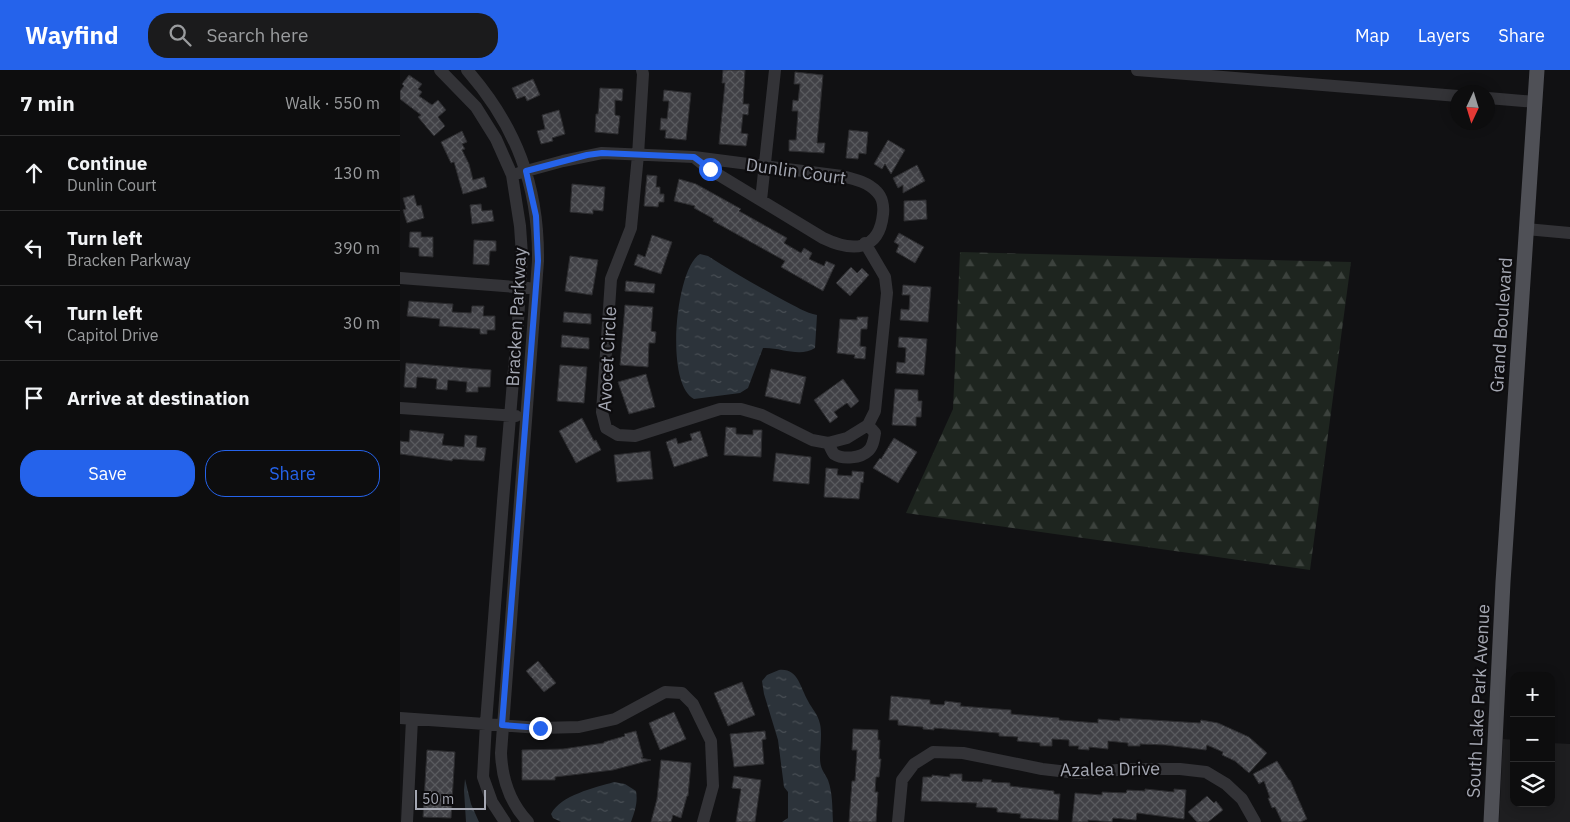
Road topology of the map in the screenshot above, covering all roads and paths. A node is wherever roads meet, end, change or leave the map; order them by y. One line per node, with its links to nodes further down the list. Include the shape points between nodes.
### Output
1 (440, 70): 14 (street, Bracken Parkway, via 476,107 496,139)
2 (466, 70): 13 (street, Bracken Parkway, via 499,112 516,143)
3 (642, 70): 10 (street)
4 (775, 70): 12 (street)
5 (1137, 70): 7 (street)
6 (1537, 70): 9 (main road, Grand Boulevard)
7 (1450, 95)
8 (1495, 99): 9 (street)
9 (1535, 102): 16 (main road, Grand Boulevard)
10 (638, 155): 11 (street, Dunlin Court); 13 (street, Dunlin Court, via 587,155); 26 (street, Avocet Circle, via 631,228 611,279 602,412 606,428 618,435 635,436 720,408 741,409 762,415 812,440)
11 (694, 157): 12 (street, Dunlin Court); 15 (street, Dunlin Court)
12 (766, 166): 15 (street); 18 (street, Dunlin Court, via 842,176 862,181 878,192 884,206 882,227 872,241)
13 (526, 171): 14 (street, Dunlin Court); 21 (street, Bracken Parkway, via 534,199 538,233)
14 (512, 175): 20 (street, Bracken Parkway, via 522,254)
15 (761, 200): 18 (street, Dunlin Court, via 838,245 855,247)
16 (1526, 229): 17 (street); 29 (main road, Grand Boulevard)
17 (1570, 233)
18 (865, 244): 25 (street, via 885,277 887,292 875,411)
19 (400, 278): 20 (street)
20 (520, 288): 21 (street); 23 (street, Bracken Parkway)
21 (536, 288): 24 (street, Bracken Parkway)
22 (400, 408): 23 (street)
23 (510, 416): 24 (street); 27 (street, Bracken Parkway)
24 (526, 417): 28 (street, Bracken Parkway)
25 (868, 425): 26 (street, via 847,438); 26 (street, via 875,433 874,441 869,451 856,457 834,454)
26 (828, 443)
27 (503, 501): 28 (street); 31 (street, Bracken Parkway)
28 (519, 502): 32 (street, Bracken Parkway)
29 (1503, 582): 39 (main road, South Lake Park Avenue)
30 (406, 718): 31 (street); 33 (street)
31 (486, 723): 32 (street); 34 (street, Bracken Parkway, via 484,777 492,802)
32 (502, 725): 35 (street, Bracken Parkway, via 504,779 512,799); 36 (street, via 579,727 615,719 666,692 682,693 694,704 711,741 713,786)
33 (407, 822)
34 (505, 822)
35 (528, 822)
36 (703, 822)
37 (898, 822): 38 (street, Azalea Drive, via 902,780 914,764 933,752 963,753 1076,773 1131,769 1206,772 1242,799)
38 (1255, 822)
39 (1491, 822)

